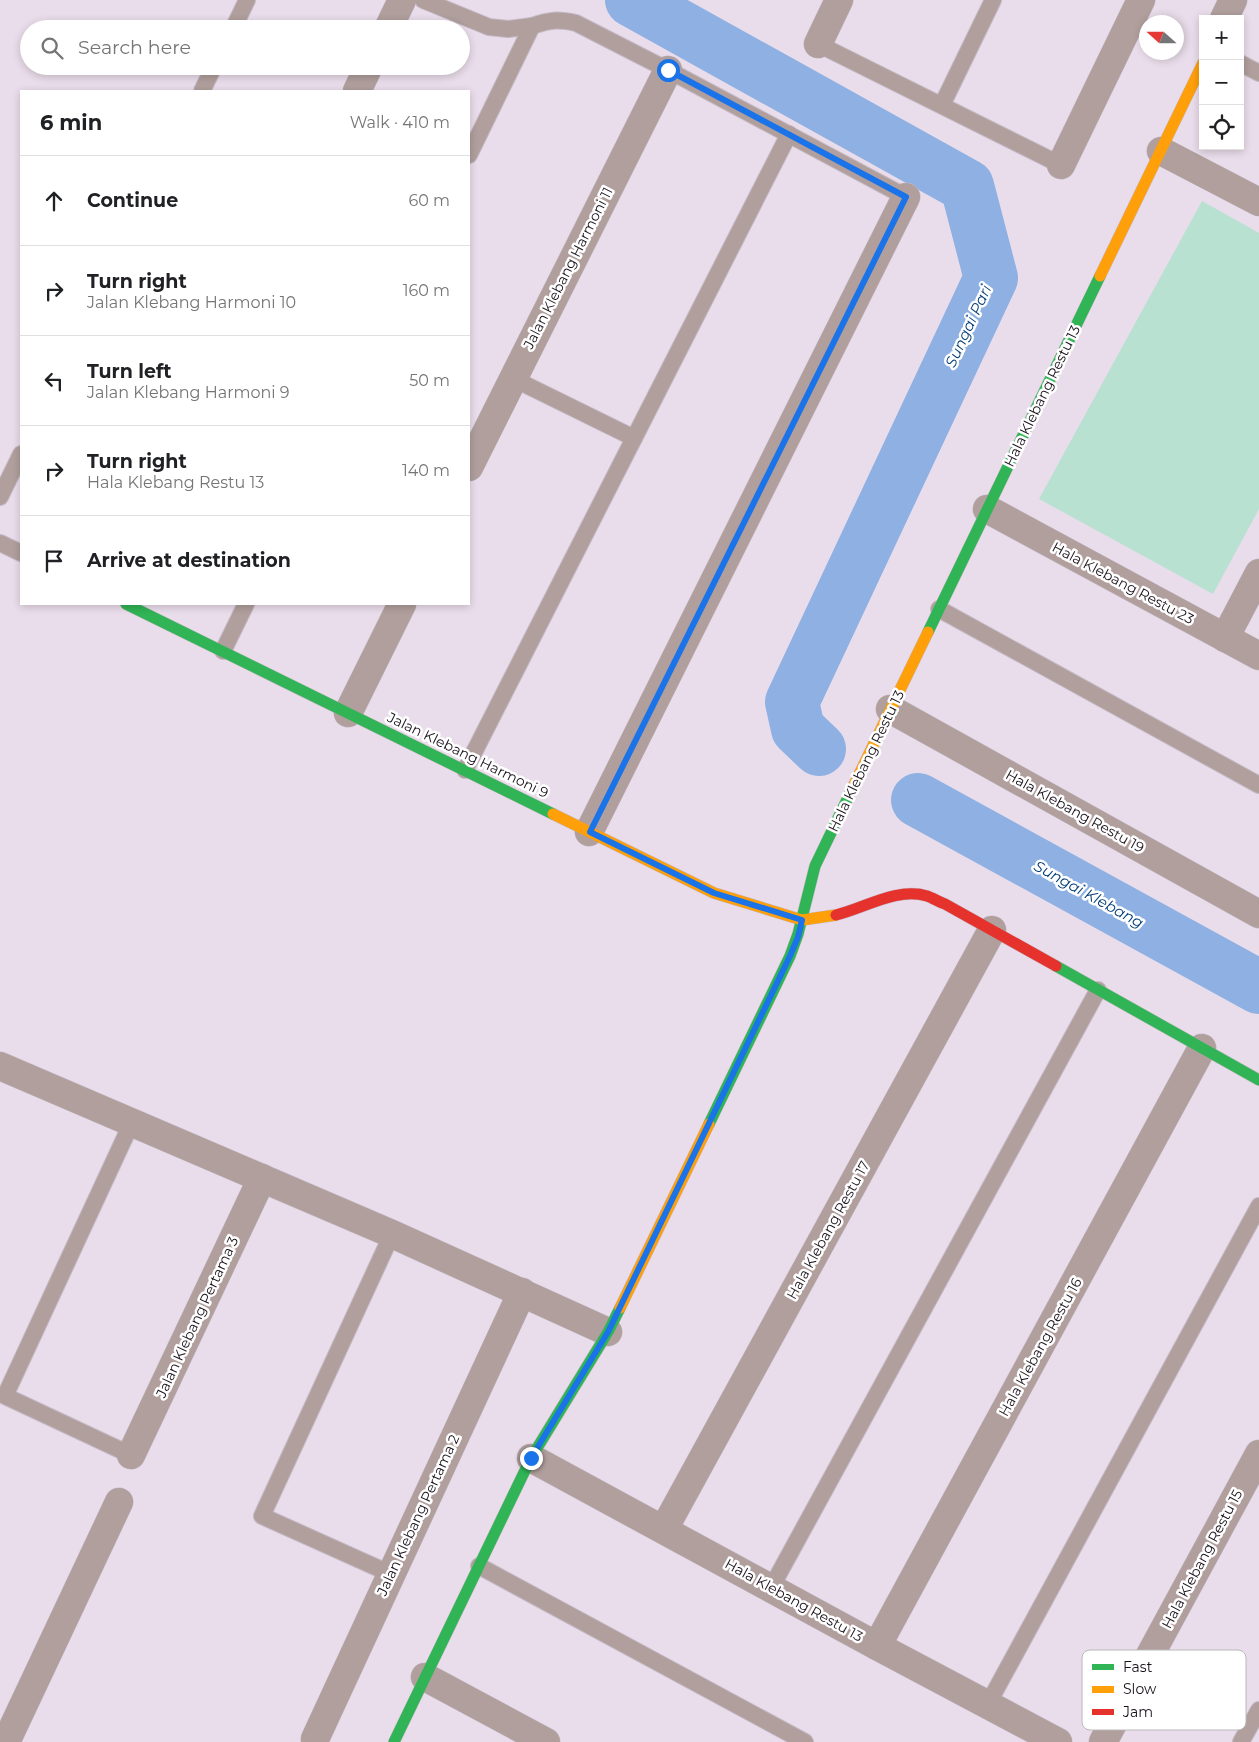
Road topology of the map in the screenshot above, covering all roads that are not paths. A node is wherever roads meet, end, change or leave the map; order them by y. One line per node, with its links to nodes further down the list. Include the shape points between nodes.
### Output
1 (247, 0): 9 (lane)
2 (402, 0): 10 (street)
3 (423, 0): 11 (lane, via 489,27)
4 (839, 0): 12 (street)
5 (993, 0): 21 (lane)
6 (1141, 0): 25 (street)
7 (1233, 0): 8 (street)
8 (1226, 15)
9 (237, 20)
10 (392, 20)
11 (532, 26): 14 (lane, via 549,20 576,23); 24 (lane)
12 (818, 44): 21 (lane)
13 (1244, 65): 16 (lane)
14 (668, 70): 22 (lane); 28 (street, Jalan Klebang Harmoni 11)
15 (1199, 71): 23 (street, Hala Klebang Restu 13)
16 (1259, 73)
17 (210, 75): 19 (lane)
18 (364, 75): 20 (street)
19 (202, 90)
20 (357, 90)
21 (942, 105): 25 (lane)
22 (789, 134): 26 (lane); 29 (lane)
23 (1161, 151): 27 (street); 33 (street, Hala Klebang Restu 13)
24 (470, 153)
25 (1061, 165)
26 (906, 197): 48 (street)
27 (1259, 202)
28 (512, 378): 29 (lane); 31 (street, Jalan Klebang Harmoni 11)
29 (634, 438): 46 (lane)
30 (20, 456): 32 (lane)
31 (470, 465)
32 (0, 497)
33 (987, 509): 40 (street, Hala Klebang Restu 13); 41 (street, Hala Klebang Restu 23)
34 (0, 543): 35 (lane)
35 (20, 553)
36 (1259, 573): 41 (street)
37 (128, 605): 42 (street, Jalan Klebang Harmoni 9)
38 (246, 605): 42 (lane)
39 (402, 605): 45 (street)
40 (939, 609): 44 (street, Hala Klebang Restu 13); 47 (lane)
41 (1225, 638): 43 (street, Hala Klebang Restu 23)
42 (223, 651): 45 (street, Jalan Klebang Harmoni 9)
43 (1259, 656)
44 (890, 709): 49 (street, Hala Klebang Restu 19); 50 (street, Hala Klebang Restu 13, via 815,866)
45 (348, 713): 46 (street, Jalan Klebang Harmoni 9)
46 (465, 770): 48 (street, Jalan Klebang Harmoni 9)
47 (1259, 785)
48 (590, 832): 50 (street, Jalan Klebang Harmoni 9, via 714,893)
49 (1259, 914)
50 (802, 920): 51 (street, via 838,915 908,894 926,896 946,904); 61 (street, Hala Klebang Restu 13, via 790,956)
51 (992, 930): 52 (street); 66 (street, Hala Klebang Restu 17)
52 (1098, 990): 53 (street); 69 (lane)
53 (1202, 1048): 55 (street); 70 (street, Hala Klebang Restu 16)
54 (0, 1066): 56 (street)
55 (1259, 1080)
56 (132, 1122): 57 (street); 63 (lane, via 5,1396)
57 (262, 1178): 59 (street); 63 (street, Jalan Klebang Pertama 3)
58 (1259, 1206): 73 (lane)
59 (392, 1234): 60 (street); 68 (lane, via 262,1516)
60 (522, 1292): 61 (street); 68 (street, Jalan Klebang Pertama 2)
61 (608, 1332): 64 (street, Hala Klebang Restu 13)
62 (1259, 1454): 71 (street, Hala Klebang Restu 15)
63 (131, 1456)
64 (531, 1458): 66 (street, Hala Klebang Restu 13); 67 (street, Hala Klebang Restu 13)
65 (120, 1502): 77 (street)
66 (664, 1529): 69 (street, Hala Klebang Restu 13)
67 (479, 1566): 72 (street, Hala Klebang Restu 13); 80 (lane)
68 (391, 1574): 76 (street, Jalan Klebang Pertama 2)
69 (771, 1588): 70 (street, Hala Klebang Restu 13)
70 (877, 1646): 73 (street, Hala Klebang Restu 13)
71 (1153, 1650)
72 (425, 1677): 78 (street, Hala Klebang Restu 13); 79 (street)
73 (988, 1704): 81 (street, Hala Klebang Restu 13)
74 (1259, 1710): 83 (lane)
75 (1110, 1730): 82 (street, Hala Klebang Restu 15)
76 (315, 1738)
77 (6, 1742)
78 (394, 1742)
79 (546, 1742)
80 (805, 1742)
81 (1058, 1742)
82 (1103, 1742)
83 (1242, 1742)

